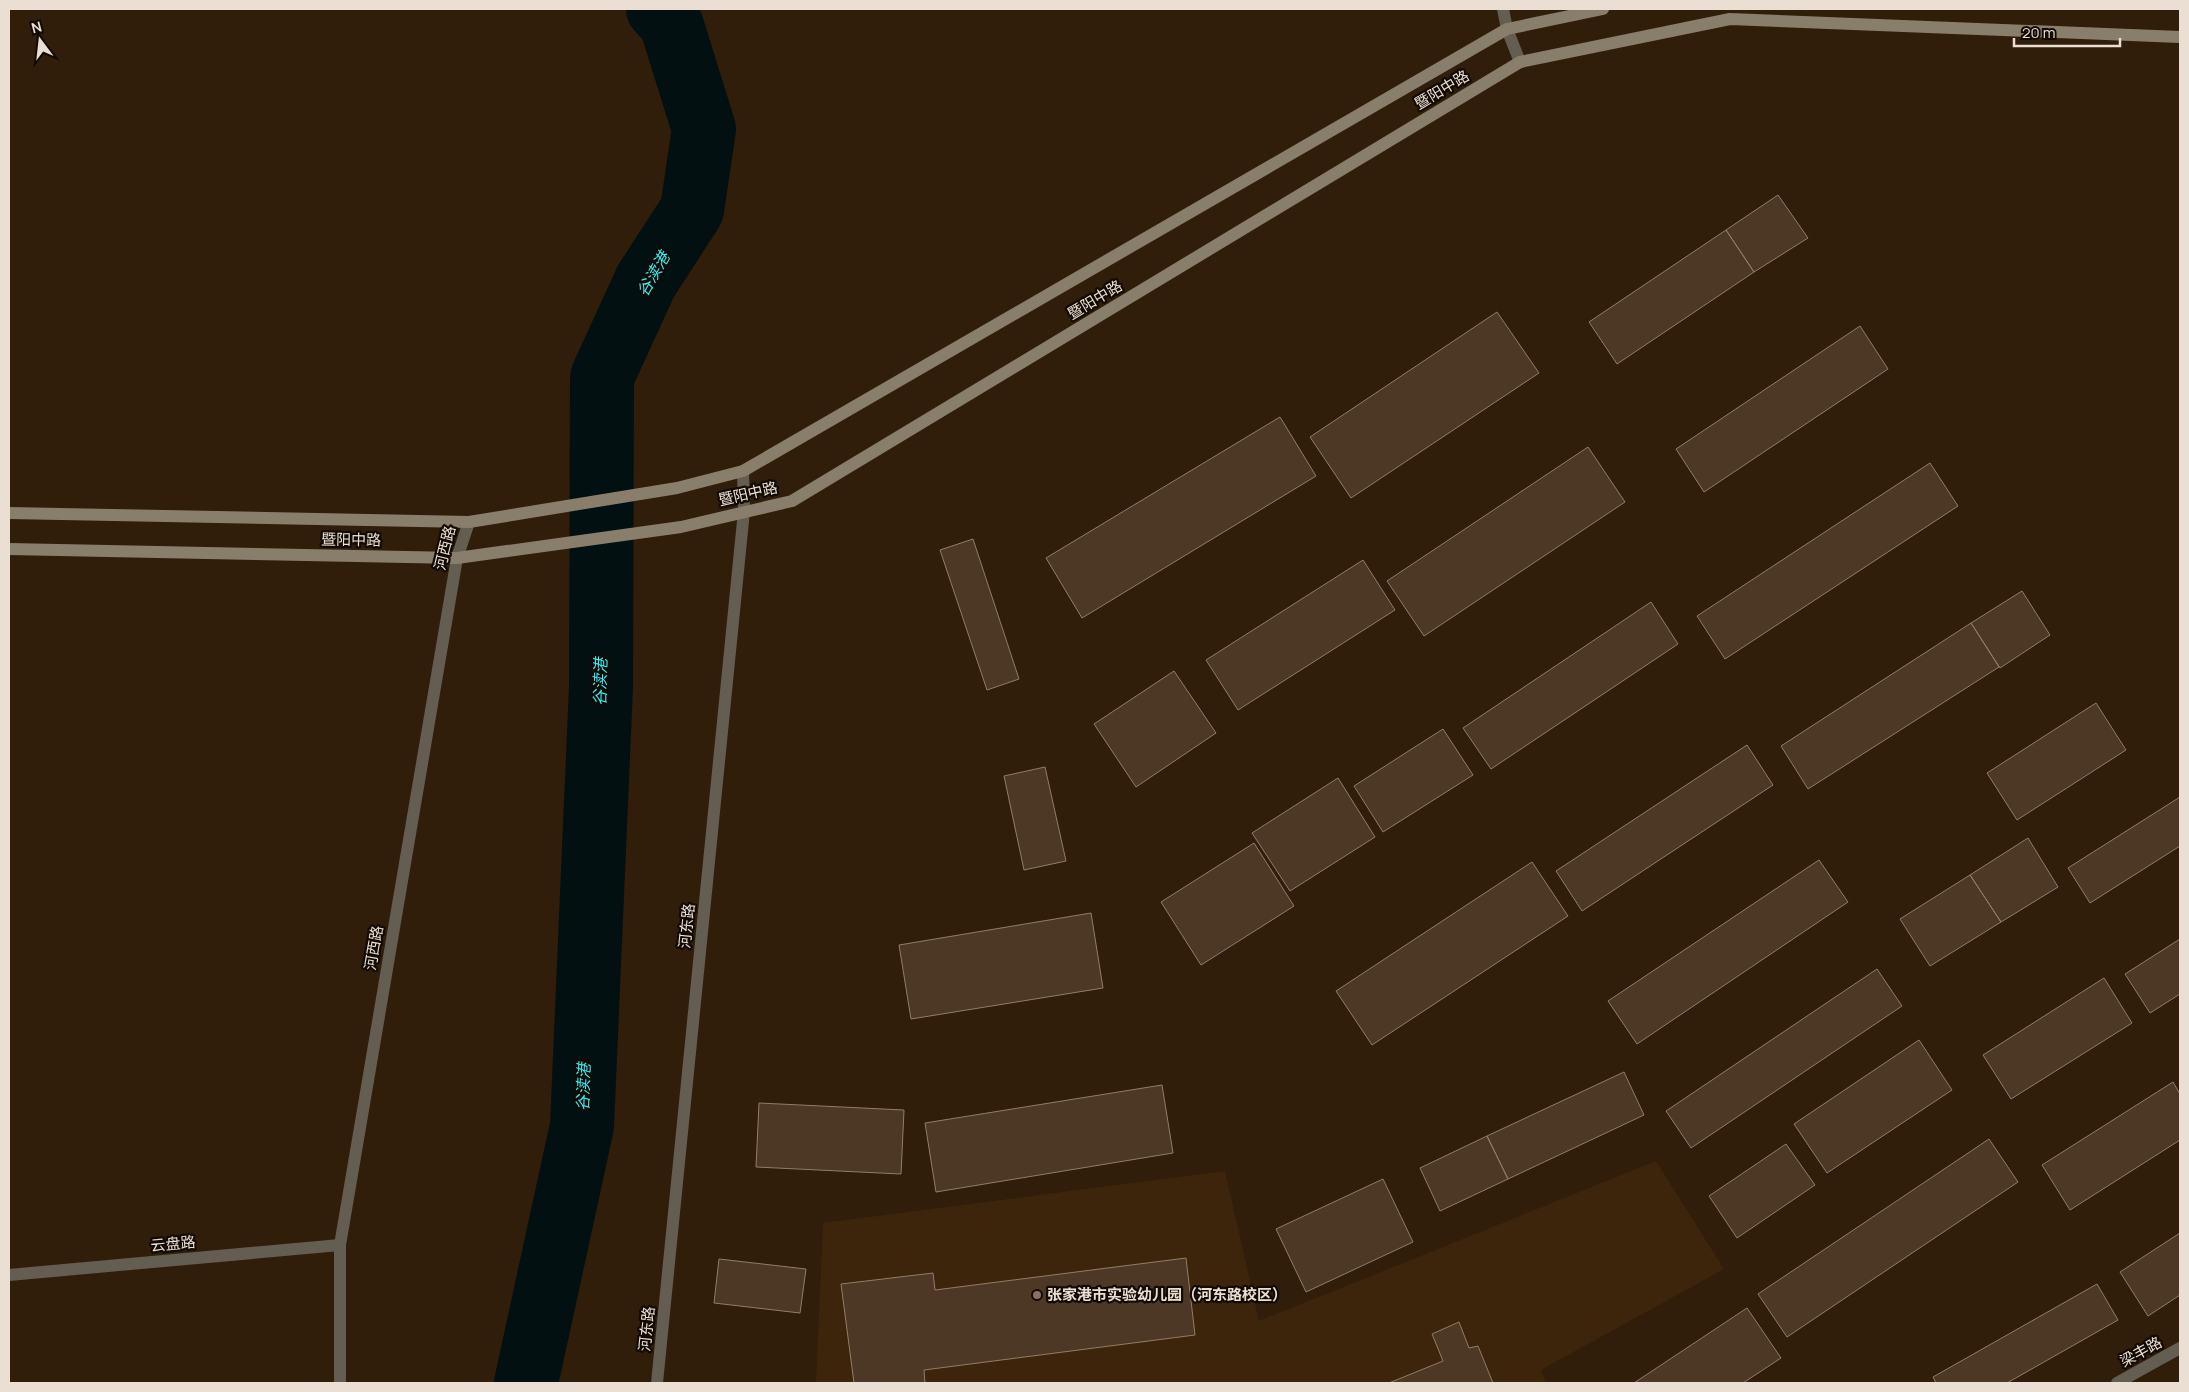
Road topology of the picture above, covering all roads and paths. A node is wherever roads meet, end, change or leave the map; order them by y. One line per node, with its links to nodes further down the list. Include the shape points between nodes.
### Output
1 (1503, 9): 3 (street)
2 (1603, 9): 3 (main road, 暨阳中路)
3 (1507, 29): 5 (street); 6 (main road, 暨阳中路)
4 (2180, 37): 5 (main road, 暨阳中路, via 1730,19)
5 (1520, 62): 7 (main road, 暨阳中路, via 792,501)
6 (743, 471): 7 (street, 河东路); 9 (main road, 暨阳中路, via 677,488)
7 (744, 511): 11 (main road, 暨阳中路, via 681,527); 16 (street, 河东路)
8 (9, 513): 9 (main road, 暨阳中路)
9 (469, 522): 11 (street, 河西路)
10 (9, 549): 11 (main road, 暨阳中路)
11 (457, 558): 12 (street, 河西路)
12 (340, 1245): 13 (street, 云盘路); 15 (street, 河西路)
13 (9, 1275)
14 (2180, 1348): 17 (street, 梁丰路)
15 (340, 1383)
16 (657, 1383)
17 (2117, 1383)

